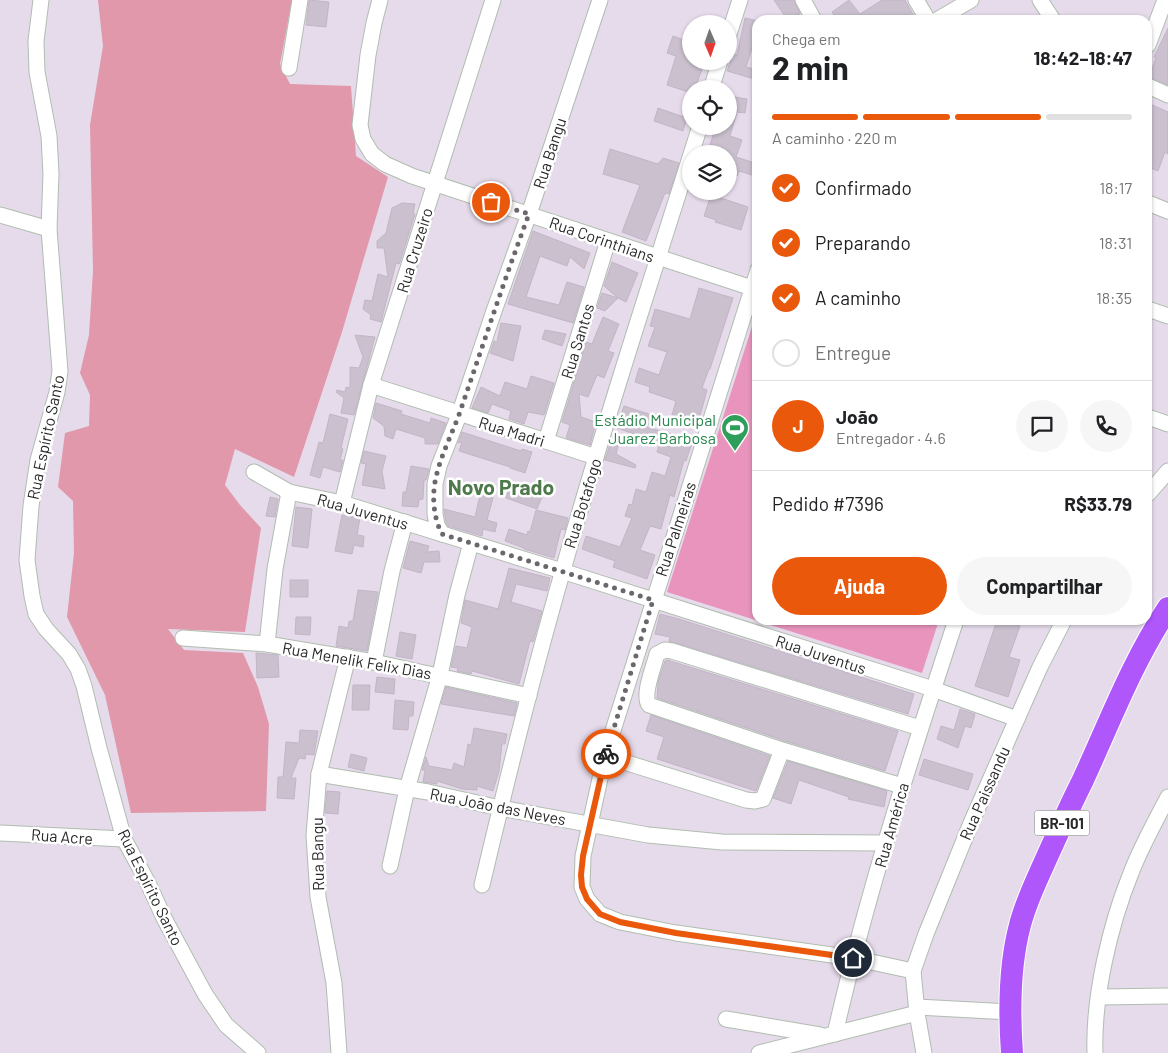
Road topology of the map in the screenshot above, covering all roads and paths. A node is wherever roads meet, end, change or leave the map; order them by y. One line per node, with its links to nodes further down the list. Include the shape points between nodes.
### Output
1 (41, 0): 27 (street, Rua Espírito Santo, via 36,41 37,72 49,136)
2 (300, 0): 18 (street)
3 (380, 0): 22 (street, Rua Corinthians, via 368,55 360,125 363,139 372,154 385,164)
4 (493, 0): 22 (street, Rua Cruzeiro)
5 (600, 0): 25 (street, Rua Bangu)
6 (740, 0): 12 (street)
7 (803, 0): 13 (street)
8 (916, 0): 14 (street)
9 (971, 0): 15 (street)
10 (1040, 0): 16 (street)
11 (1165, 0): 17 (street)
12 (735, 15)
13 (811, 15)
14 (925, 15)
15 (946, 15)
16 (1050, 15)
17 (1152, 34)
18 (289, 68)
19 (1152, 88): 20 (street)
20 (1168, 95)
21 (697, 135): 29 (street, Rua Botafogo)
22 (434, 184): 25 (street, Rua Corinthians); 34 (street, Rua Cruzeiro)
23 (1152, 205): 24 (street)
24 (1168, 211)
25 (529, 214): 28 (street, Rua Corinthians); 35 (street, Rua Bangu)
26 (0, 215): 27 (street)
27 (49, 229): 71 (street, Rua Espírito Santo, via 60,371 38,460 27,560 36,614 69,654 84,686)
28 (608, 241): 29 (street, Rua Corinthians); 38 (street, Rua Santos)
29 (658, 258): 30 (street, Rua Corinthians); 39 (street, Rua Botafogo)
30 (752, 288)
31 (752, 298): 49 (street, Rua Palmeiras)
32 (1152, 310): 33 (street)
33 (1168, 316)
34 (371, 385): 35 (street, Rua Madri); 44 (street, Rua Cruzeiro)
35 (460, 414): 38 (street, Rua Madri); 46 (street, Rua Bangu, via 435,484 435,514)
36 (1152, 418): 37 (street)
37 (1168, 424)
38 (546, 441): 39 (street, Rua Madri)
39 (596, 457): 48 (street, Rua Botafogo)
40 (1168, 471): 42 (street)
41 (254, 472): 43 (street, Rua Juventus)
42 (1152, 489)
43 (290, 492): 44 (street, Rua Juventus); 54 (street, via 275,570)
44 (342, 503): 45 (street, Rua Juventus)
45 (406, 522): 46 (street, Rua Juventus); 56 (street, via 392,571)
46 (442, 534): 47 (street, Rua Juventus)
47 (471, 543): 48 (street, Rua Juventus); 57 (street)
48 (562, 571): 49 (street, Rua Juventus); 59 (street, Rua Botafogo)
49 (653, 600): 58 (street, Rua Juventus); 63 (street, Rua Palmeiras)
50 (1168, 608): 80 (highway, BR-101, via 1137,664 1031,892 1014,951)
51 (954, 625): 58 (street, Rua América)
52 (1061, 625): 60 (street, Rua Paissandu)
53 (183, 638): 54 (street, Rua Menelik Felix Dias)
54 (267, 644): 55 (street, Rua Menelik Felix Dias)
55 (348, 657): 56 (street, Rua Menelik Felix Dias); 64 (street, Rua Bangu)
56 (374, 662): 57 (street, Rua Menelik Felix Dias)
57 (440, 675): 59 (street, Rua Menelik Felix Dias); 66 (street)
58 (933, 689): 60 (street, Rua Juventus); 61 (street, Rua América)
59 (529, 696): 68 (street, Rua Botafogo)
60 (1017, 719): 76 (street, Rua Paissandu, via 970,823)
61 (920, 728): 62 (street, via 672,651 657,654 646,694 649,705); 65 (street, Rua América)
62 (782, 750): 63 (street, via 763,799 755,801); 65 (street)
63 (605, 756): 69 (street, Rua Palmeiras)
64 (319, 774): 66 (street, Rua João das Neves); 84 (street, Rua Bangu, via 314,835 318,897 334,983)
65 (902, 786): 72 (street, Rua América)
66 (408, 789): 68 (street, Rua João das Neves); 73 (street)
67 (1168, 797): 78 (street, via 1130,874 1103,971)
68 (500, 808): 69 (street, Rua João das Neves); 74 (street, Rua Botafogo)
69 (590, 825): 72 (street, Rua João das Neves, via 648,835 722,842); 75 (street, Rua Palmeiras, via 583,856 582,887 600,914 620,922 676,933)
70 (0, 833): 71 (street, Rua Acre)
71 (124, 839): 83 (street, Rua Espírito Santo, via 205,994 226,1025)
72 (886, 843): 75 (street, Rua América)
73 (390, 866)
74 (482, 885)
75 (853, 958): 76 (street, Rua Palmeiras); 82 (street, Rua América)
76 (913, 971): 79 (street)
77 (1168, 996): 78 (street)
78 (1100, 997): 88 (street, via 1095,1022)
79 (917, 1010): 80 (street); 82 (street); 86 (street)
80 (1010, 1012): 87 (highway, BR-101)
81 (726, 1018): 82 (street)
82 (831, 1035): 85 (street)
83 (258, 1053)
84 (339, 1053)
85 (759, 1053)
86 (924, 1053)
87 (1012, 1053)
88 (1095, 1053)

